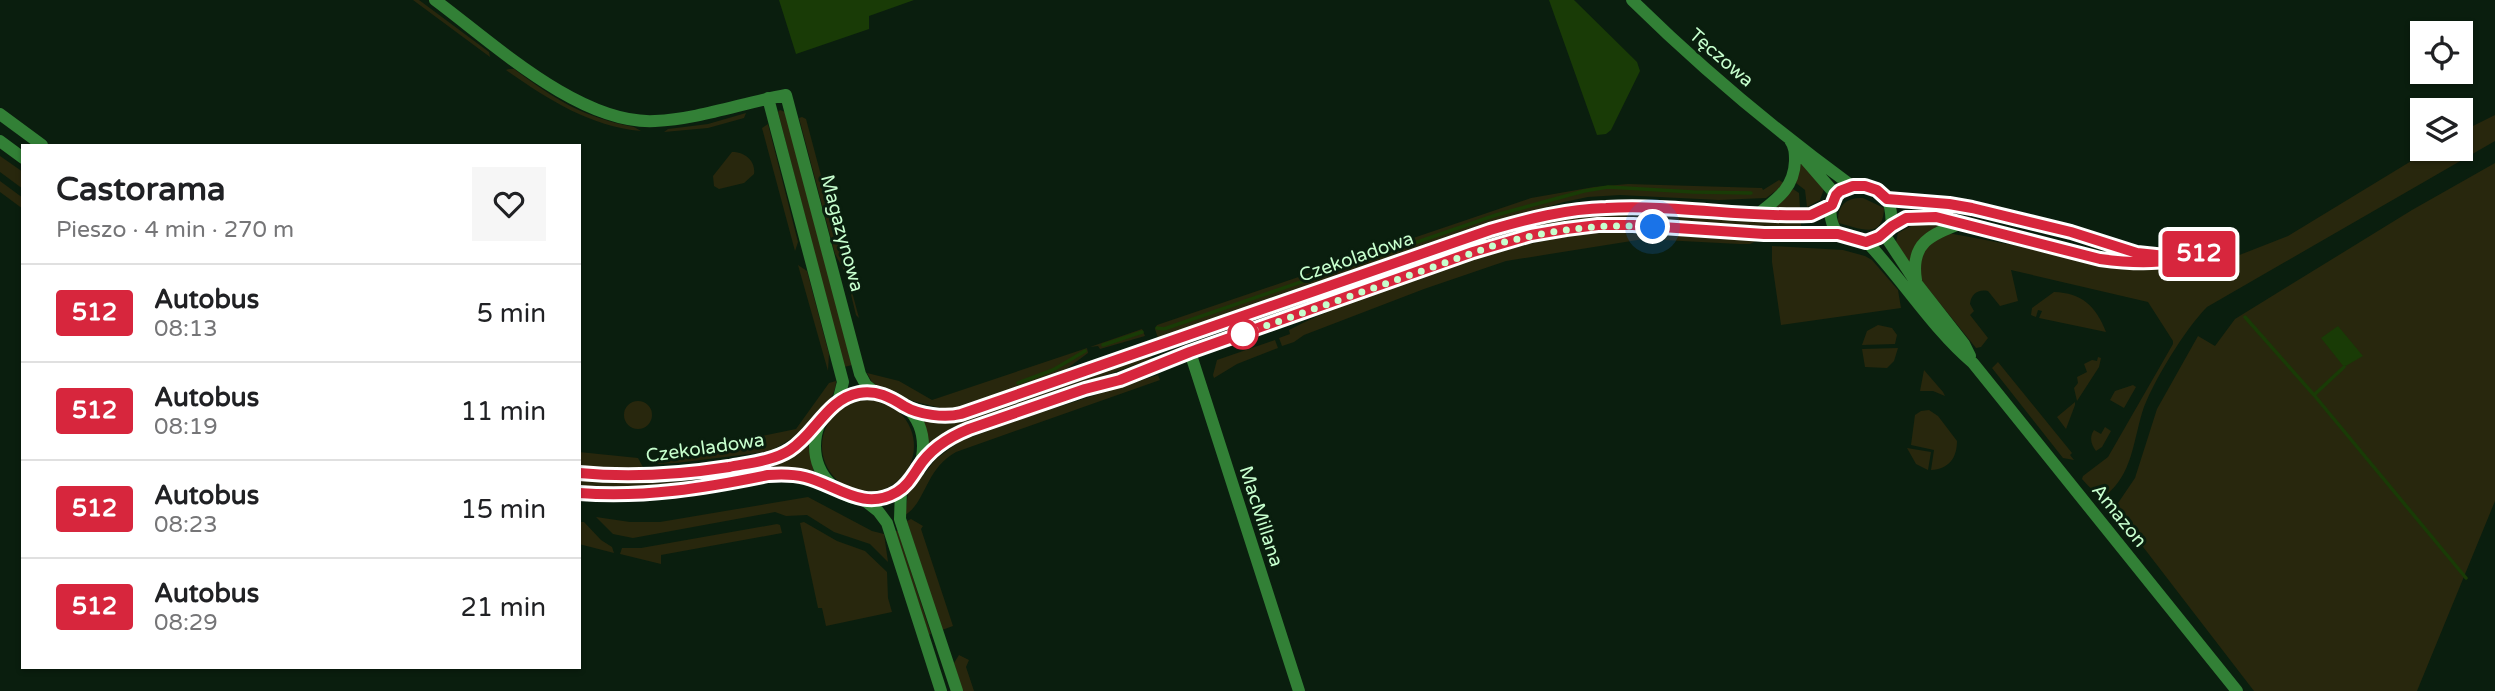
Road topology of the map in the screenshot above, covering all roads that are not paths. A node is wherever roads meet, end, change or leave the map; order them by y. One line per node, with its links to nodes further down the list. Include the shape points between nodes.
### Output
1 (435, 0): 3 (street, Magazynowa, via 547,83 584,105 613,115 652,121 676,119)
2 (1632, 0): 6 (street, Tęczowa)
3 (768, 98): 19 (street, Magazynowa, via 786,95 859,371); 20 (street, Magazynowa, via 843,382)
4 (0, 114): 7 (street)
5 (0, 141): 8 (street)
6 (1792, 143): 9 (street, Tęczowa); 10 (street); 11 (street, via 1794,176 1784,192)
7 (41, 144)
8 (21, 157)
9 (1853, 186): 10 (street); 14 (street, via 1871,187 1887,199 1892,226)
10 (1834, 200): 11 (street, Czekoladowa, via 1811,215); 13 (street, via 1832,222)
11 (1758, 214): 21 (street, Czekoladowa, via 1609,207 1528,219 969,412 942,415)
12 (1962, 223): 16 (street, via 1927,238 1914,269)
13 (1838, 234): 15 (street); 17 (street, Czekoladowa, via 1598,225 1531,235)
14 (1884, 234): 15 (street); 16 (street, Amazon)
15 (1866, 242): 18 (street, Amazon, via 1952,345)
16 (1917, 284): 18 (street, Amazon, via 1964,344)
17 (1190, 352): 23 (street, Czekoladowa, via 952,436); 33 (street, MacMillana)
18 (1973, 363): 34 (street, Amazon)
19 (876, 393): 20 (street, via 856,394); 21 (street)
20 (838, 402): 22 (street)
21 (905, 406): 23 (street, via 921,434)
22 (822, 418): 24 (street, Czekoladowa, via 788,451 748,464 657,476); 26 (street, via 816,458 822,474)
23 (918, 467): 25 (street)
24 (581, 473)
25 (901, 489): 28 (street); 29 (street, via 899,517)
26 (840, 491): 27 (street, Czekoladowa, via 782,474 662,493); 28 (street)
27 (581, 493)
28 (864, 500): 30 (street, via 887,523)
29 (946, 656): 30 (street); 32 (street)
30 (931, 660): 31 (street)
31 (941, 691)
32 (957, 691)
33 (1299, 691)
34 (2236, 691)

